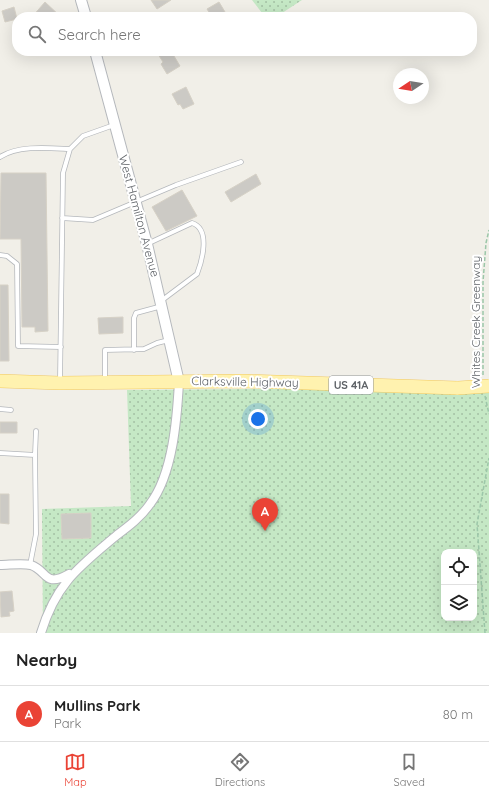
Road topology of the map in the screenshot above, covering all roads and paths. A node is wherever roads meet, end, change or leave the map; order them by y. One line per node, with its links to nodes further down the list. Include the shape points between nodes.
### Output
1 (81, 0): 2 (street)
2 (85, 12)
3 (96, 56): 4 (street, West Hamilton Avenue)
4 (115, 124): 5 (lane, via 83,136); 8 (street, West Hamilton Avenue)
5 (70, 149): 6 (lane, via 35,148); 9 (lane, via 63,173)
6 (0, 157)
7 (240, 162): 8 (lane)
8 (135, 202): 9 (lane, via 93,220); 11 (street, West Hamilton Avenue)
9 (62, 218): 15 (lane)
10 (489, 230): 21 (path, Whites Creek Greenway, via 483,282)
11 (147, 244): 13 (street, West Hamilton Avenue); 13 (lane, via 192,223 197,225 201,232 203,244 197,274)
12 (0, 255): 15 (lane, via 7,256 17,264 18,346)
13 (161, 304): 14 (street, West Hamilton Avenue); 16 (lane, via 136,313)
14 (170, 340): 16 (lane); 19 (street, West Hamilton Avenue)
15 (61, 347): 20 (lane)
16 (134, 350): 18 (lane, via 105,350)
17 (0, 381): 20 (main road, Clarksville Highway / US 41A)
18 (105, 382): 19 (main road, Clarksville Highway / US 41A); 20 (main road, Clarksville Highway / US 41A)
19 (179, 382): 21 (main road, Clarksville Highway / US 41A, bridge, via 243,381 458,388); 31 (street, via 175,426 167,467 152,503 142,515)
20 (60, 383)
21 (485, 384): 24 (path, Whites Creek Greenway)
22 (0, 409): 23 (lane)
23 (11, 410)
24 (489, 414)
25 (36, 431): 27 (lane)
26 (0, 453): 27 (lane)
27 (35, 455): 30 (lane, via 36,534)
28 (489, 458): 33 (path, via 478,524)
29 (0, 565): 30 (street)
30 (30, 565): 31 (street, via 52,580 60,579)
31 (74, 571): 32 (street, via 47,612)
32 (41, 633)
33 (485, 633)

